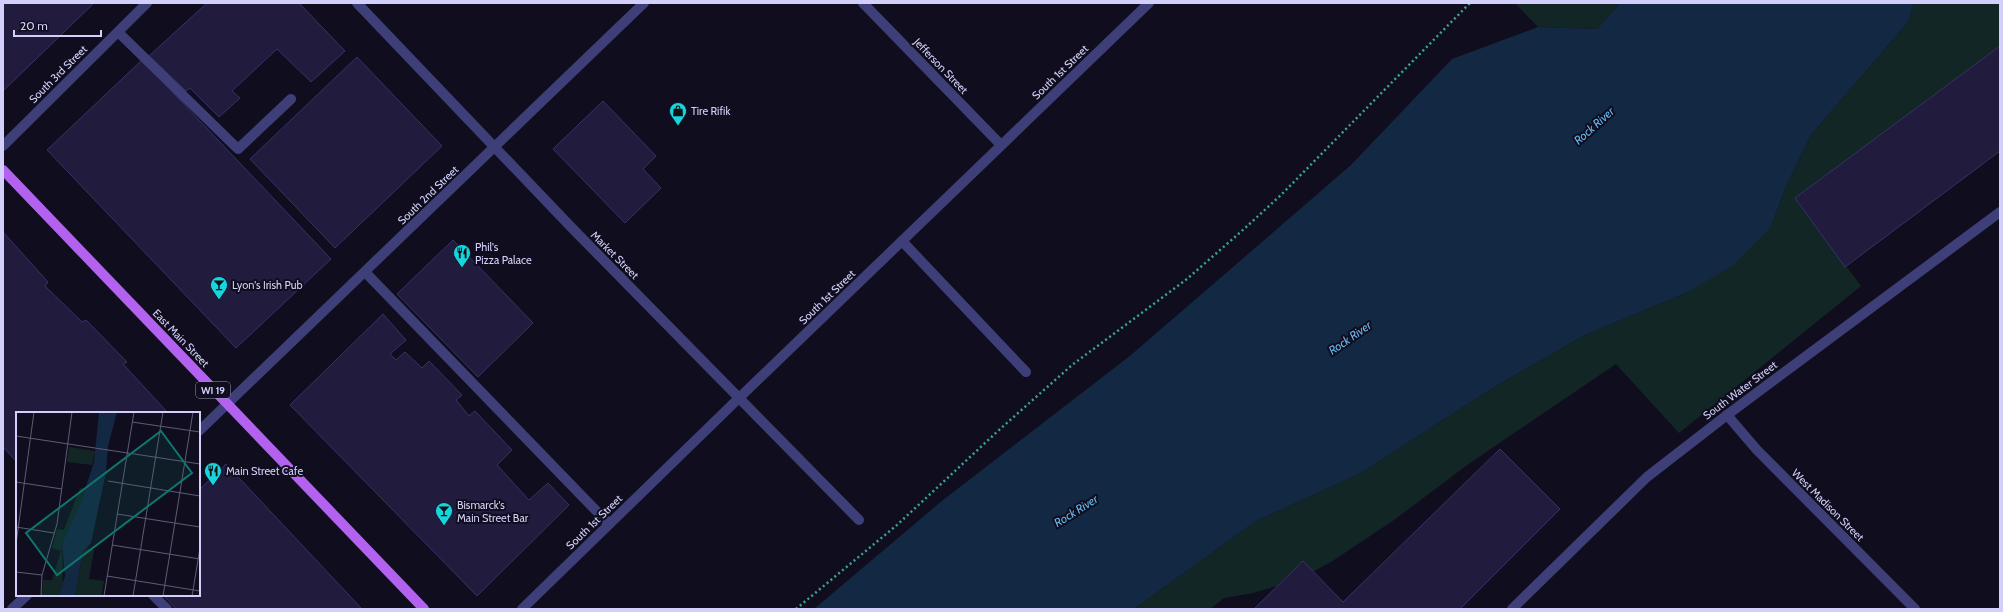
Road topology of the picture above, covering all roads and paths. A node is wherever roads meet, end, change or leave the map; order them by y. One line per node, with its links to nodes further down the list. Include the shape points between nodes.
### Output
1 (147, 3): 7 (street, South 3rd Street)
2 (356, 3): 11 (street, Market Street)
3 (644, 3): 11 (street, South 2nd Street)
4 (863, 3): 9 (street, Jefferson Street)
5 (1149, 3): 9 (street, South 1st Street)
6 (1470, 3): 29 (path, via 1287,190 1244,229 1187,278 1072,365 897,525)
7 (118, 32): 8 (street, via 238,150); 10 (street, South 3rd Street)
8 (291, 99)
9 (1001, 145): 14 (street, South 1st Street)
10 (3, 146)
11 (495, 148): 15 (street, South 2nd Street); 17 (street, Market Street)
12 (3, 170): 18 (main road, East Main Street / WI 19)
13 (2000, 212): 19 (street, South Water Street)
14 (902, 241): 16 (street); 17 (street, South 1st Street)
15 (365, 272): 18 (street, South 2nd Street); 22 (street)
16 (1026, 372)
17 (739, 398): 21 (street, Market Street); 22 (street, South 1st Street)
18 (227, 404): 20 (street, South 2nd Street); 27 (main road, East Main Street / WI 19)
19 (1727, 415): 30 (street, South Water Street, via 1647,477); 31 (street, West Madison Street, via 1757,450)
20 (200, 430)
21 (859, 520)
22 (609, 524): 28 (street, South 1st Street)
23 (26, 596): 25 (street)
24 (155, 596): 26 (street)
25 (12, 609)
26 (167, 609)
27 (424, 609)
28 (522, 609)
29 (796, 609)
30 (1512, 609)
31 (1914, 609)

